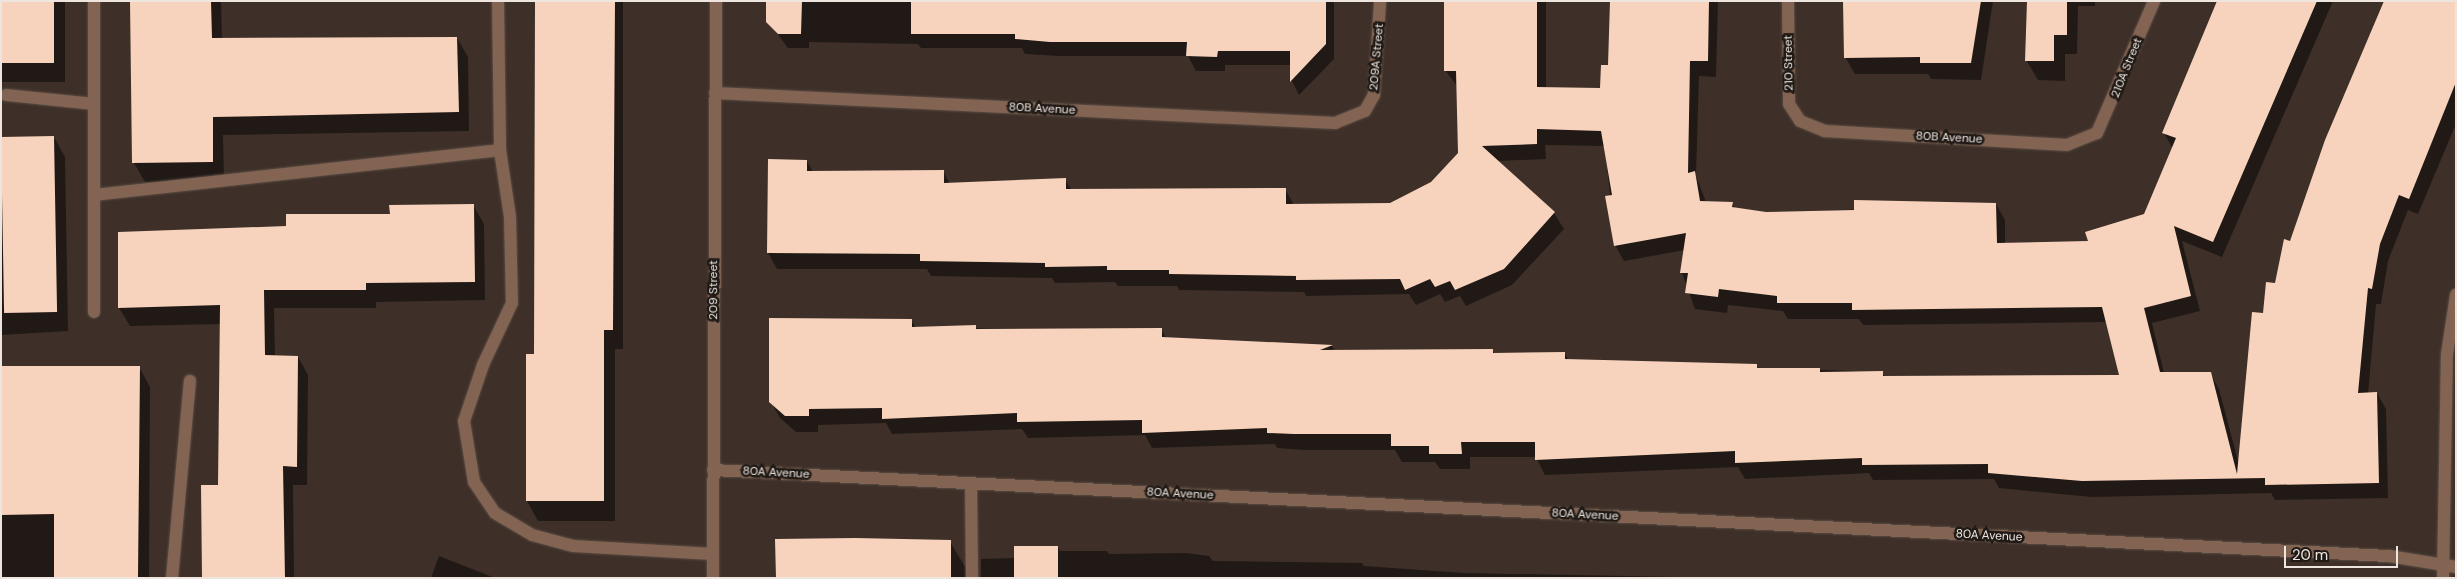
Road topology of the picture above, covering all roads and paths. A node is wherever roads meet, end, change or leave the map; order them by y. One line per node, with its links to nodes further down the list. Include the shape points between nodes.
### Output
1 (94, 1): 9 (street)
2 (498, 1): 13 (street)
3 (716, 1): 7 (street, 209 Street)
4 (1380, 1): 10 (street, 209A Street, via 1378,73 1374,95)
5 (1788, 1): 11 (street, 210 Street, via 1789,104)
6 (2154, 1): 12 (street, 210A Street)
7 (715, 93): 10 (street, 80B Avenue, via 1300,122 1335,122); 18 (street, 209 Street)
8 (6, 95): 9 (street)
9 (94, 104): 14 (street)
10 (1365, 111)
11 (1800, 121): 12 (street, 80B Avenue, via 1825,131 2067,145)
12 (2097, 133)
13 (500, 150): 14 (street); 20 (street, via 510,217 512,303 483,365 464,421 474,482 495,513 532,535 573,546)
14 (94, 195): 16 (street)
15 (2456, 296): 21 (street, via 2447,354)
16 (94, 312)
17 (190, 381): 23 (street)
18 (713, 470): 19 (street, 80A Avenue); 20 (street, 209 Street)
19 (970, 483): 21 (street, 80A Avenue, via 2388,556); 25 (street)
20 (712, 554): 24 (street, 209 Street)
21 (2442, 564): 22 (street, 80A Avenue); 26 (street)
22 (2456, 567)
23 (172, 578)
24 (713, 578)
25 (972, 578)
26 (2443, 578)

